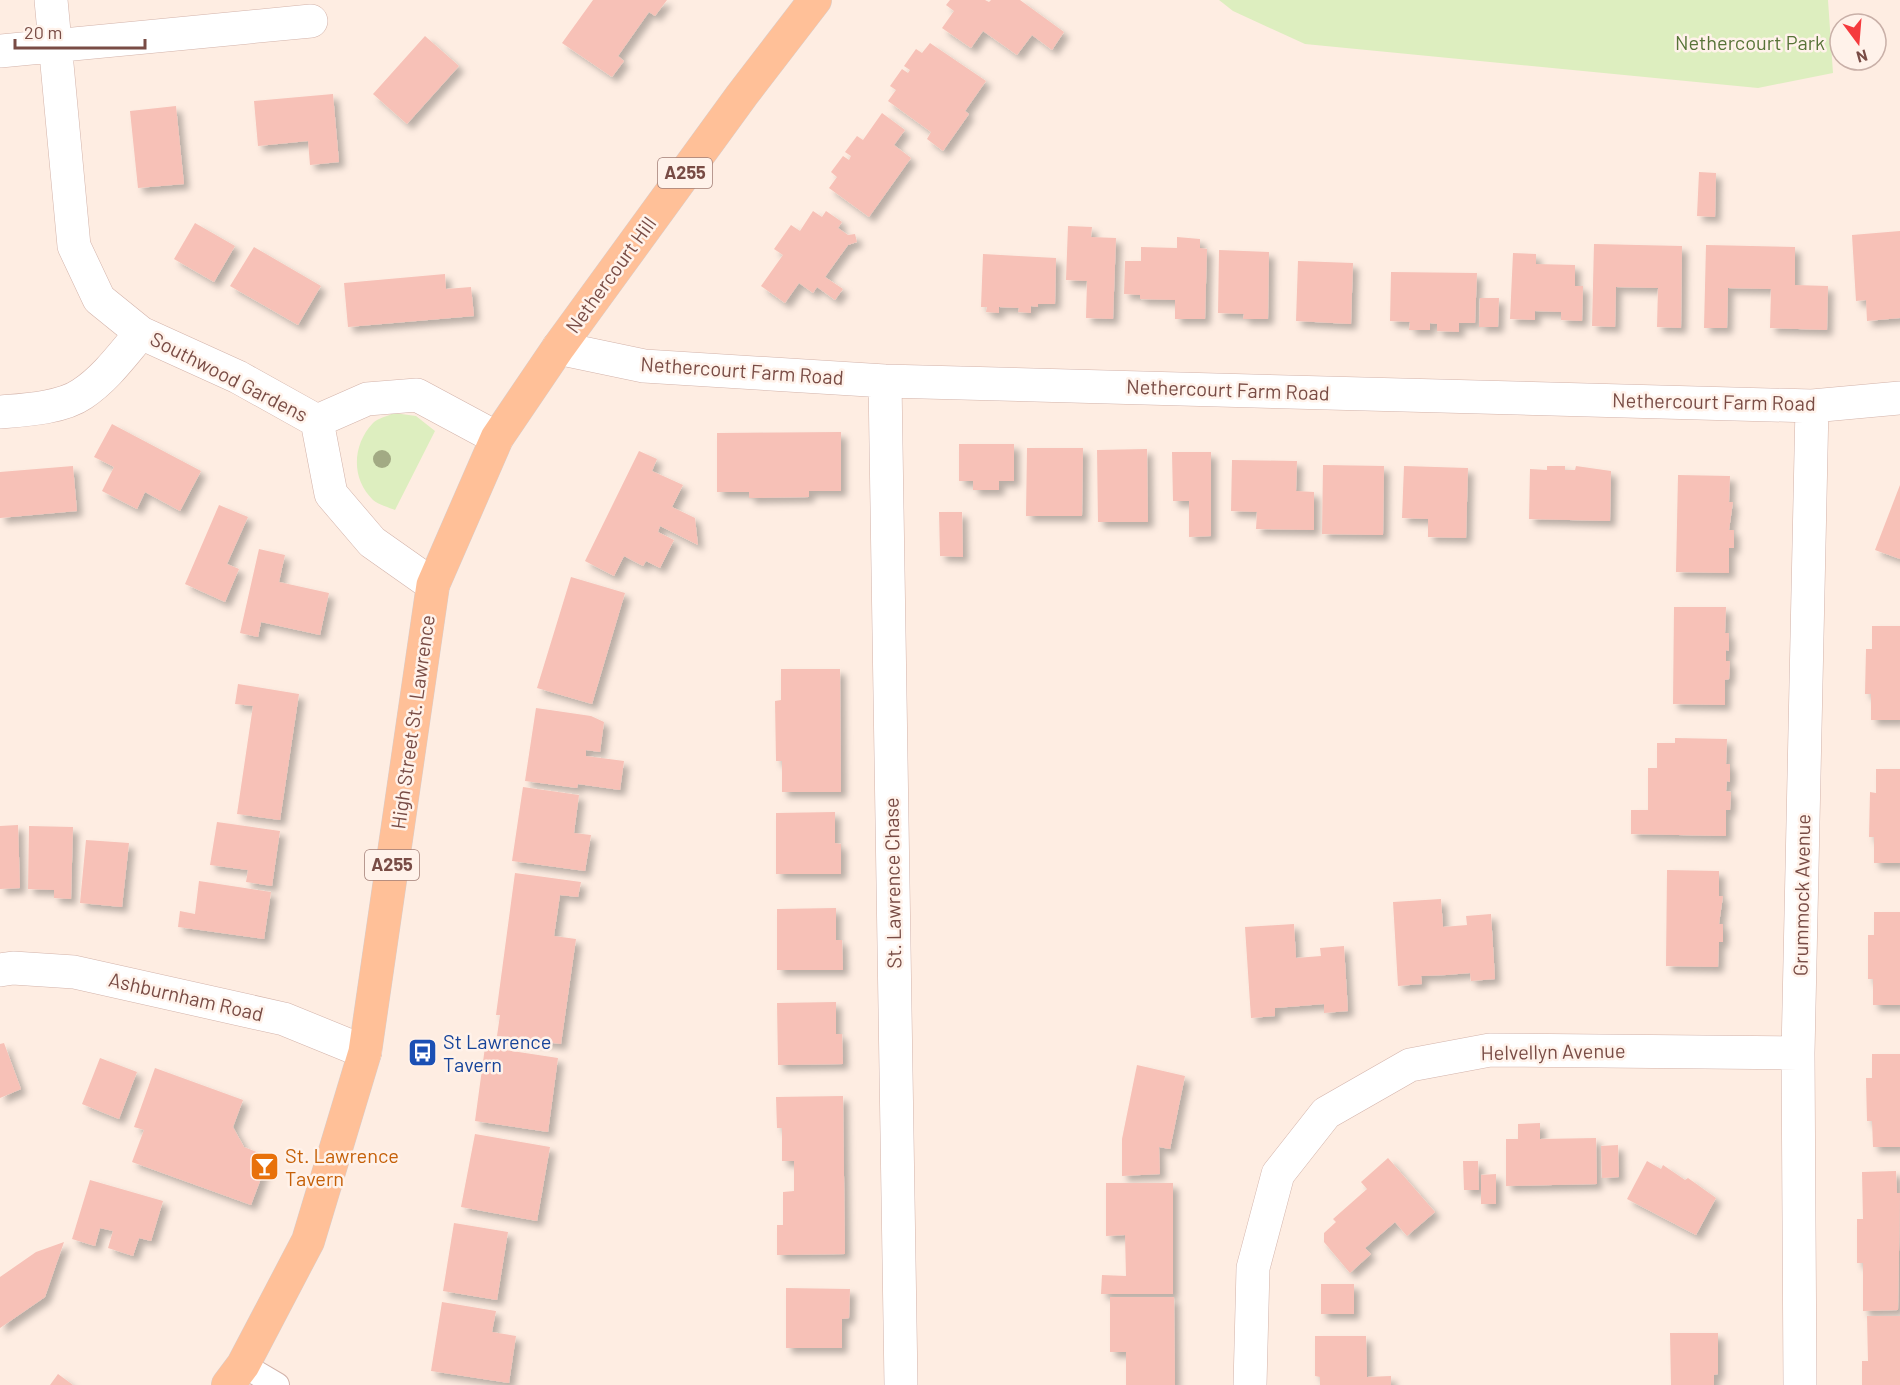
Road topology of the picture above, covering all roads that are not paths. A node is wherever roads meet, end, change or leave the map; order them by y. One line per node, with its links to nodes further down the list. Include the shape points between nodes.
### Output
1 (51, 0): 4 (street, Southwood Gardens)
2 (815, 0): 7 (main road, Nethercourt Hill / A255)
3 (311, 21): 4 (street)
4 (55, 46): 5 (street); 6 (street, Southwood Gardens, via 74,246 99,299)
5 (0, 51)
6 (141, 333): 11 (street, Southwood Gardens, via 81,396 43,407); 12 (street, Southwood Gardens, via 238,377)
7 (558, 348): 8 (street, Nethercourt Farm Road, via 644,366); 13 (main road, High Street St. Lawrence / A255)
8 (885, 381): 10 (street, Nethercourt Farm Road); 20 (street, St. Lawrence Chase)
9 (1900, 398): 10 (street, Nethercourt Farm Road)
10 (1812, 406): 17 (street, Grummock Avenue)
11 (0, 412)
12 (317, 421): 13 (street, Southwood Gardens, via 367,399 417,395); 14 (street, Southwood Gardens, via 331,494 372,542)
13 (497, 438): 14 (main road, High Street St. Lawrence / A255)
14 (433, 585): 16 (main road, High Street St. Lawrence / A255)
15 (0, 970): 16 (street, Ashburnham Road, via 85,974 284,1019)
16 (365, 1052): 18 (main road, High Street St. Lawrence / A255, via 308,1241)
17 (1798, 1053): 21 (street, Helvellyn Avenue, via 1490,1050 1410,1065 1326,1113 1278,1174 1253,1268); 22 (street, Grummock Avenue)
18 (235, 1375): 19 (lane)
19 (277, 1385)
20 (901, 1385)
21 (1250, 1385)
22 (1800, 1385)

